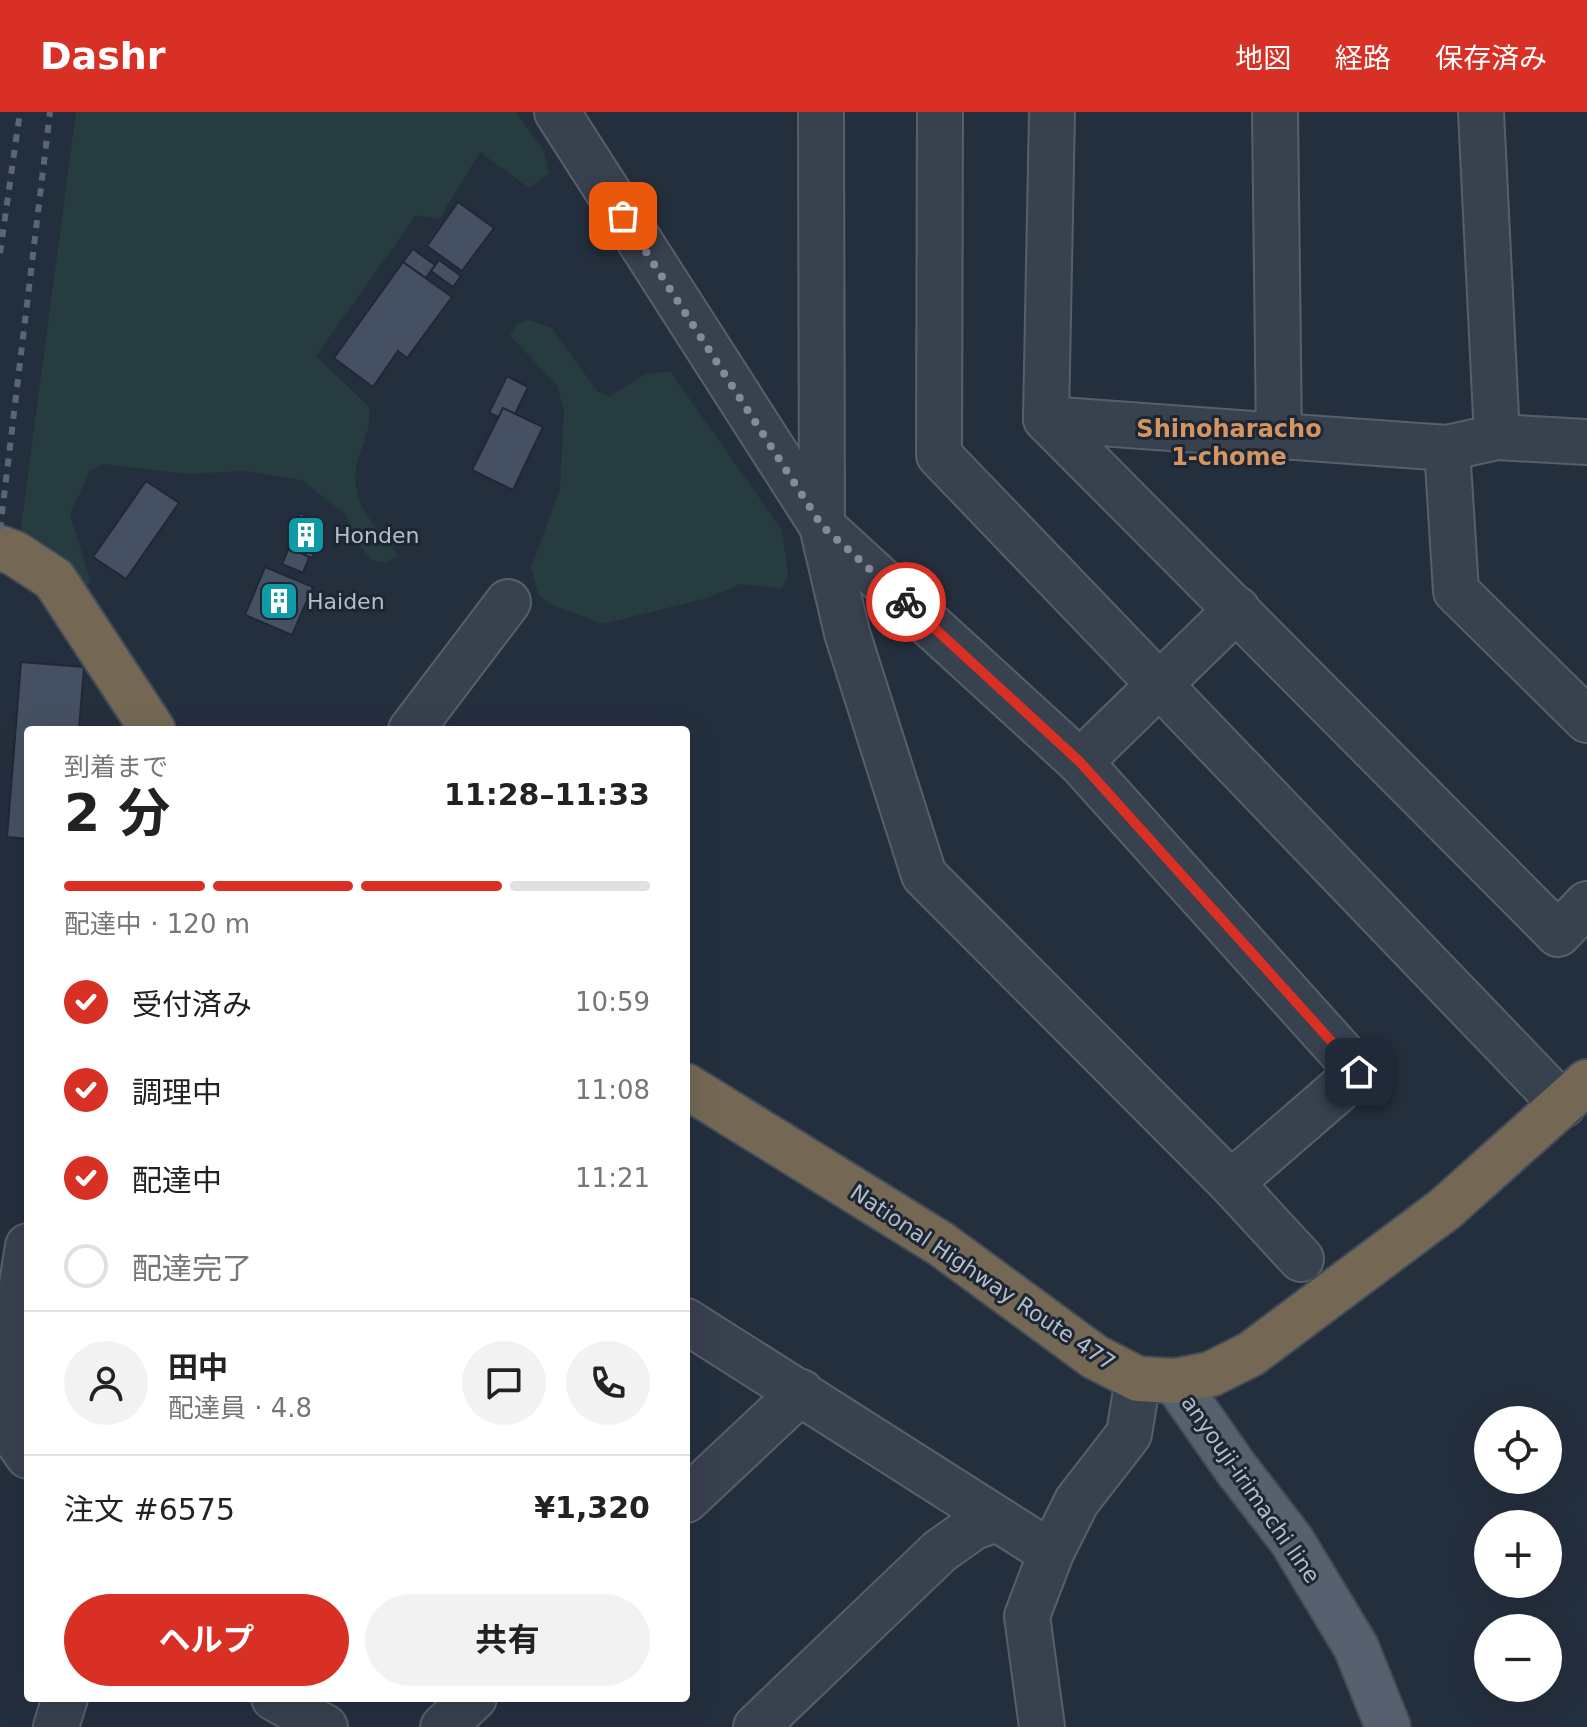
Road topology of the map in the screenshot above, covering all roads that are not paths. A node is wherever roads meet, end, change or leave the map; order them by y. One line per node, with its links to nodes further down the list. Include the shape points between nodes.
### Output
1 (557, 112): 12 (street)
2 (821, 112): 12 (street)
3 (940, 112): 16 (street, via 939,455)
4 (1052, 112): 7 (street)
5 (1275, 112): 8 (street)
6 (1481, 112): 9 (street)
7 (1046, 419): 8 (street); 15 (street)
8 (1279, 436): 11 (street)
9 (1497, 437): 10 (street); 11 (street)
10 (1587, 442)
11 (1447, 448): 17 (street, via 1456,591)
12 (822, 526): 20 (street); 24 (street, via 847,633 924,875)
13 (0, 548): 18 (highway, via 54,579)
14 (508, 602): 19 (street)
15 (1237, 609): 16 (street); 21 (street, via 1558,934)
16 (1158, 685): 20 (street); 23 (street)
17 (1587, 720)
18 (150, 726)
19 (414, 726)
20 (1080, 762): 24 (street, via 1359,1072)
21 (1587, 904)
22 (690, 1088): 28 (highway, National Highway Route 477, via 941,1244 1095,1357)
23 (1575, 1093): 28 (highway, via 1445,1209 1251,1354 1211,1374)
24 (1231, 1183): 25 (street)
25 (1301, 1259)
26 (24, 1271): 30 (street, via 1,1418)
27 (690, 1323): 29 (street)
28 (1157, 1380): 33 (street, via 1129,1434 1077,1501); 42 (main road, anyouji-irimachi line, via 1292,1541 1356,1647)
29 (801, 1392): 31 (street); 32 (street)
30 (24, 1450)
31 (690, 1496)
32 (997, 1519): 33 (street); 40 (street, via 974,1527 940,1551)
33 (1051, 1553): 41 (street, via 1027,1616)
34 (64, 1702): 37 (street)
35 (281, 1702): 38 (street)
36 (470, 1702): 39 (street)
37 (56, 1727)
38 (325, 1727)
39 (443, 1727)
40 (756, 1727)
41 (1042, 1727)
42 (1388, 1727)

